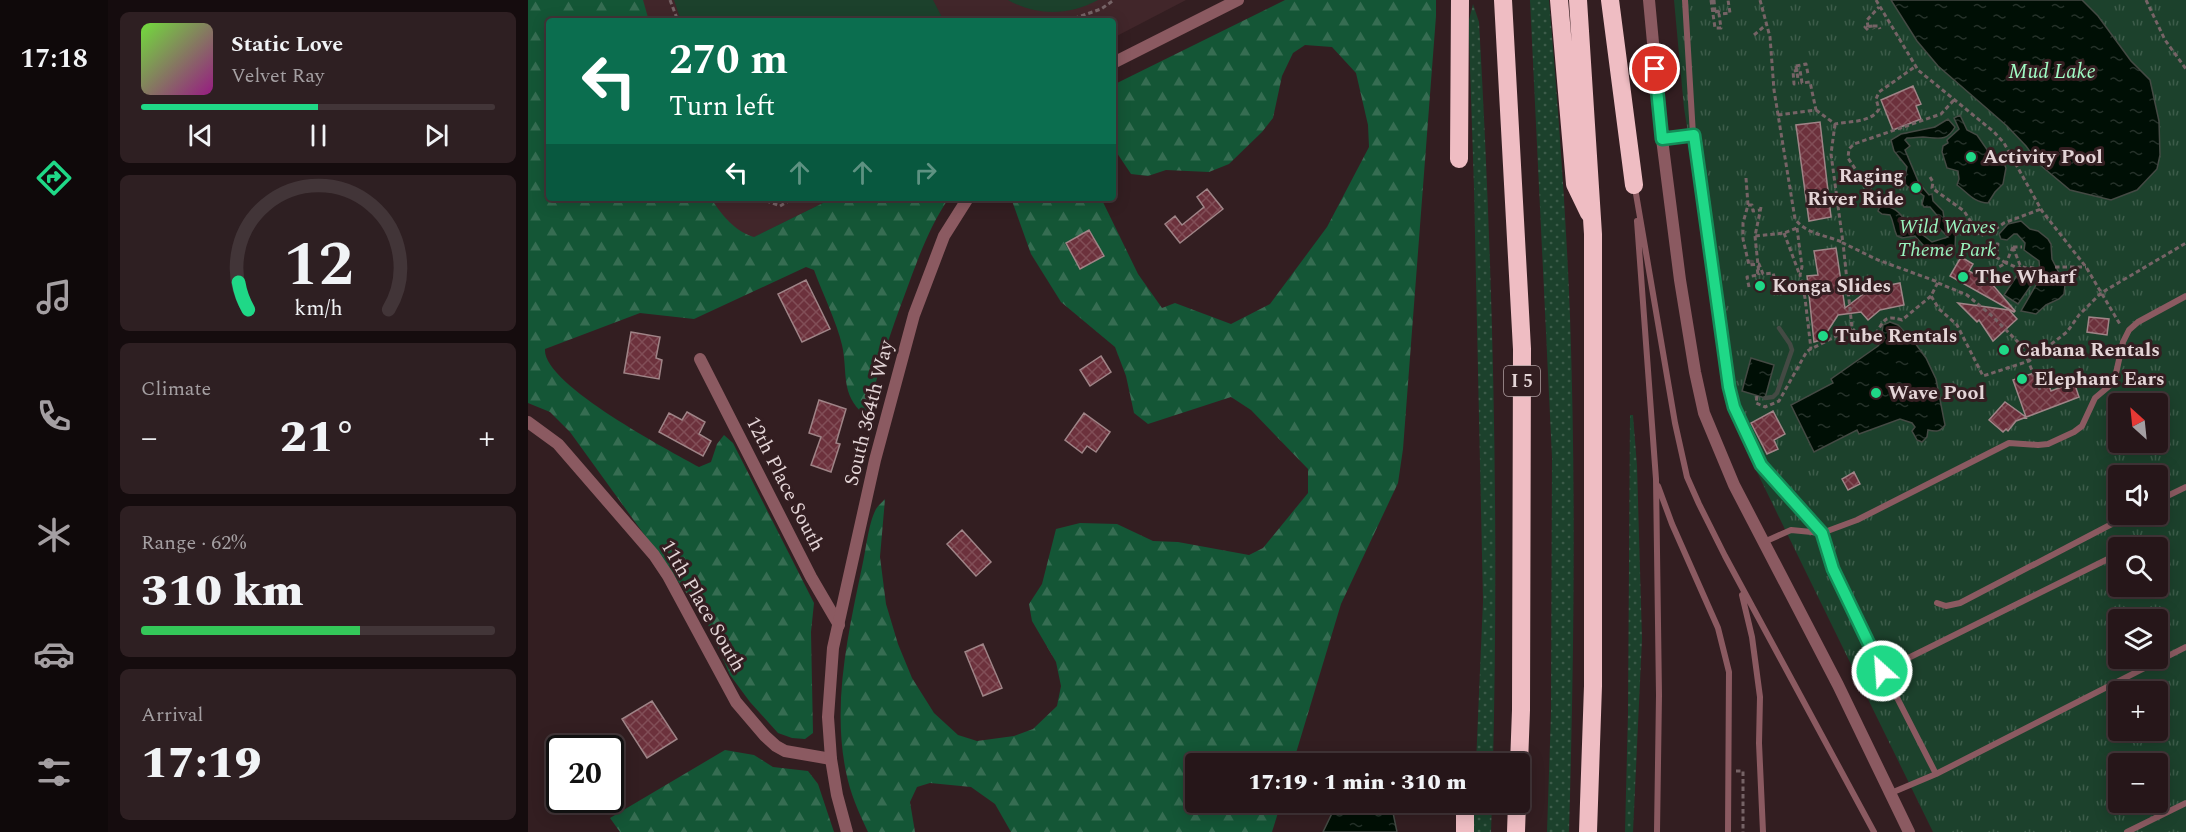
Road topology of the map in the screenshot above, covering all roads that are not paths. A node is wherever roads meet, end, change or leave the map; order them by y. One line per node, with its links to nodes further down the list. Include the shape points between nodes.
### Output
1 (1238, 0): 9 (street)
2 (1460, 0): 12 (highway)
3 (1503, 0): 31 (highway, I 5, via 1522,349)
4 (1559, 0): 15 (highway, via 1575,184)
5 (1578, 0): 15 (highway)
6 (1610, 0): 13 (highway)
7 (1649, 0): 11 (street)
8 (1685, 0): 10 (lane)
9 (1116, 61)
10 (1694, 135): 11 (lane); 23 (lane, via 1734,407 1761,465)
11 (1662, 139): 24 (street, via 1680,280 1704,413 1734,485)
12 (1459, 159)
13 (1634, 185): 19 (lane); 25 (lane, via 1680,448 1699,504)
14 (966, 201): 28 (street, South 364th Way, via 944,236 914,315 875,460)
15 (1592, 220): 41 (highway, via 1593,686)
16 (2186, 296): 23 (lane, via 2139,322 2126,335 2114,381 2096,398 2082,426 2074,432 2048,444 2009,443 1882,509)
17 (700, 359): 28 (street, 12th Place South)
18 (528, 422): 32 (street, 11th Place South, via 558,444 584,471 654,555 736,702 765,736 785,751)
19 (1656, 479): 42 (lane); 43 (lane, via 1718,628 1729,672)
20 (2186, 487): 21 (lane)
21 (2168, 496)
22 (2111, 525): 27 (lane, via 1960,603)
23 (1822, 533): 24 (lane, via 1791,530); 30 (lane, via 1833,569)
24 (1764, 542): 34 (street)
25 (1725, 556): 44 (lane, via 1746,604 1752,637 1760,698 1758,743); 45 (lane)
26 (2108, 559): 30 (lane)
27 (1937, 603)
28 (838, 625): 32 (street, South 364th Way, via 828,717)
29 (2186, 647): 33 (lane)
30 (1882, 671): 33 (lane)
31 (1519, 753)
32 (831, 759): 38 (street, South 364th Way)
33 (1936, 774): 34 (lane)
34 (1890, 792): 46 (street)
35 (2186, 804): 47 (lane)
36 (1465, 813): 39 (highway)
37 (1517, 813): 40 (highway)
38 (847, 832)
39 (1465, 832)
40 (1516, 832)
41 (1587, 832)
42 (1657, 832)
43 (1728, 832)
44 (1763, 832)
45 (1874, 832)
46 (1909, 832)
47 (2127, 832)

